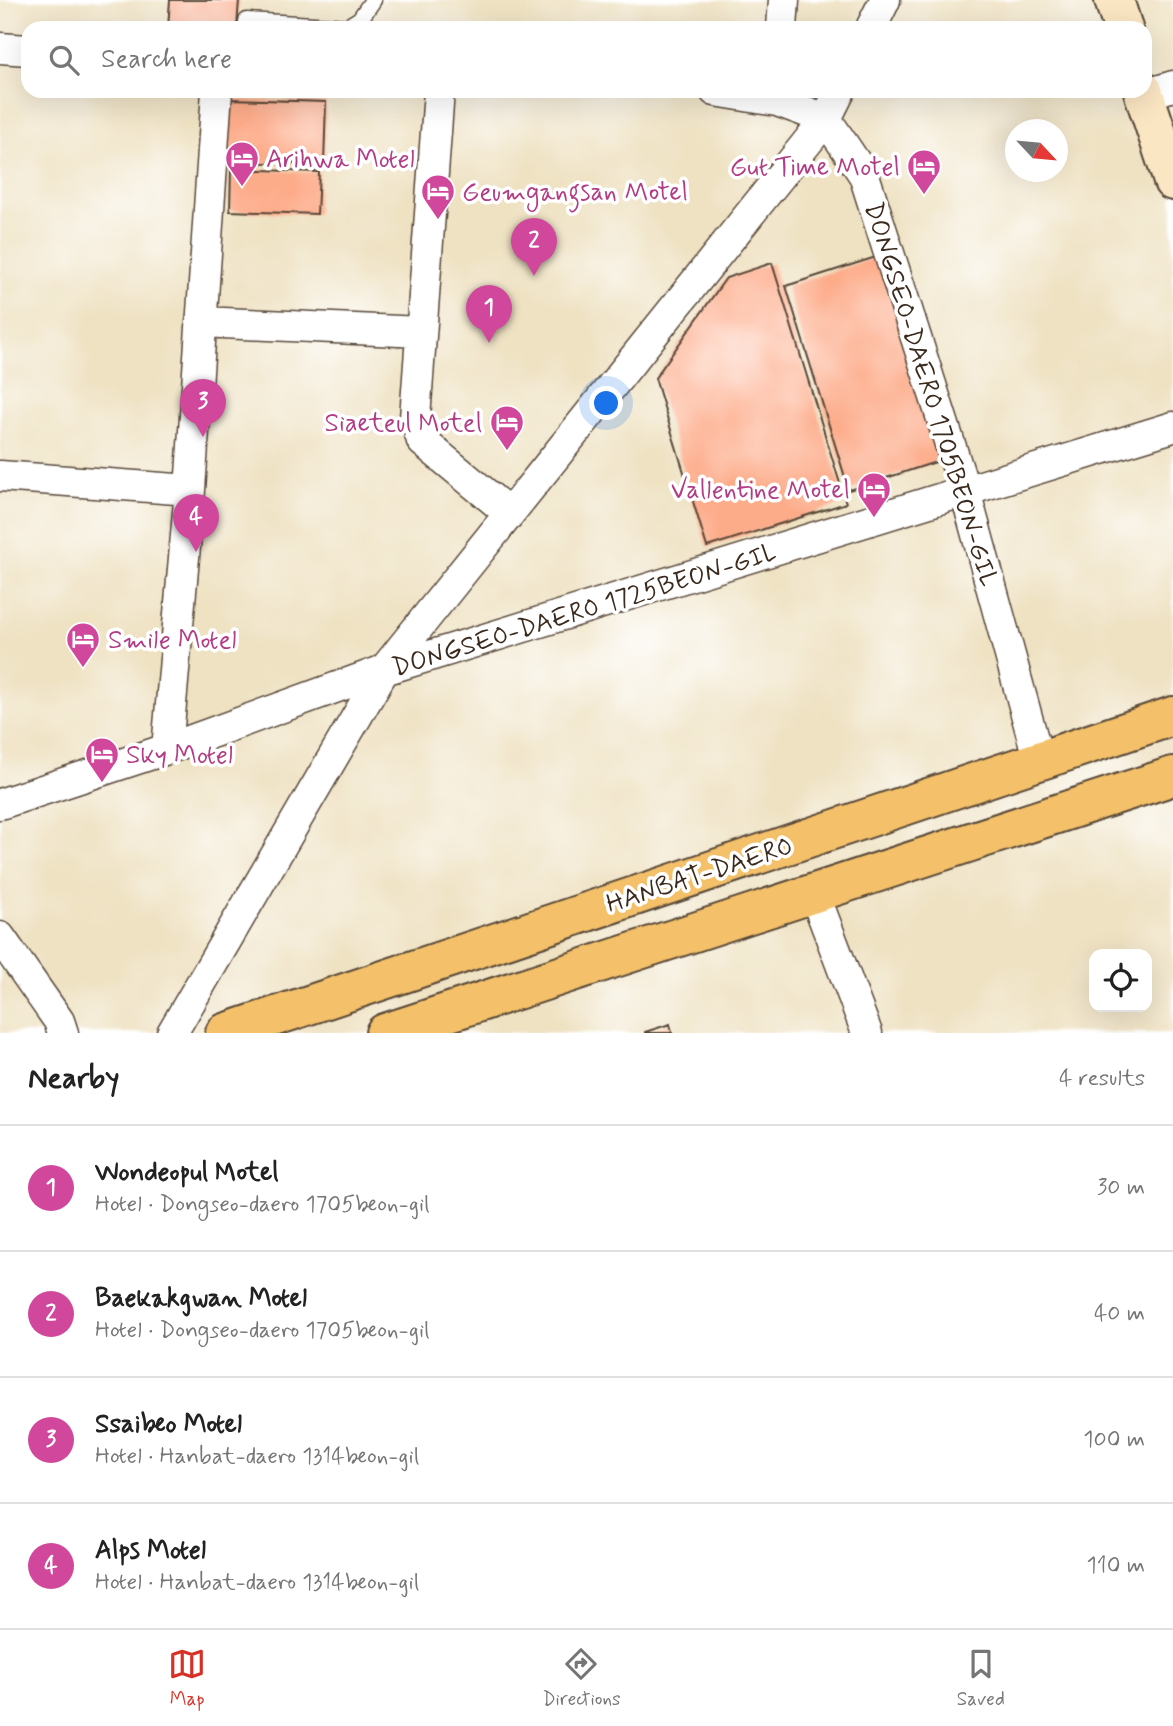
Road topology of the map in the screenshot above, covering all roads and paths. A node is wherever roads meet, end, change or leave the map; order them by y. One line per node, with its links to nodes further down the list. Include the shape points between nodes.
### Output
1 (373, 0): 6 (lane)
2 (767, 0): 7 (lane)
3 (784, 0): 8 (street)
4 (885, 0): 9 (street)
5 (1114, 0): 10 (street)
6 (357, 21)
7 (778, 21)
8 (782, 21)
9 (874, 21)
10 (1121, 21)
11 (0, 48): 12 (street)
12 (21, 50)
13 (1153, 91): 19 (street)
14 (217, 98): 20 (street)
15 (438, 98): 21 (street)
16 (782, 98): 18 (street)
17 (836, 98): 18 (street)
18 (826, 119): 25 (street, DONGSEO-DAERO 1705BEON-GIL, via 864,175); 26 (street)
19 (1173, 181)
20 (201, 322): 21 (street); 24 (street)
21 (421, 332): 26 (street, via 415,418 422,441)
22 (1173, 427): 25 (street, DONGSEO-DAERO 1725BEON-GIL)
23 (0, 476): 24 (street)
24 (190, 491): 29 (street)
25 (965, 491): 27 (street, DONGSEO-DAERO 1725BEON-GIL); 30 (street, DONGSEO-DAERO 1705BEON-GIL)
26 (509, 513): 27 (street)
27 (384, 670): 29 (street, DONGSEO-DAERO 1725BEON-GIL); 36 (street)
28 (1173, 716): 30 (main road, HANBAT-DAERO)
29 (167, 750): 32 (street, DONGSEO-DAERO 1725BEON-GIL)
30 (1039, 761): 37 (main road, HANBAT-DAERO)
31 (1173, 776): 33 (main road, HANBAT-DAERO)
32 (0, 804)
33 (814, 892): 38 (main road, HANBAT-DAERO); 39 (street)
34 (0, 937): 35 (street, via 60,1021)
35 (63, 1033)
36 (172, 1033)
37 (225, 1033)
38 (385, 1033)
39 (867, 1033)

